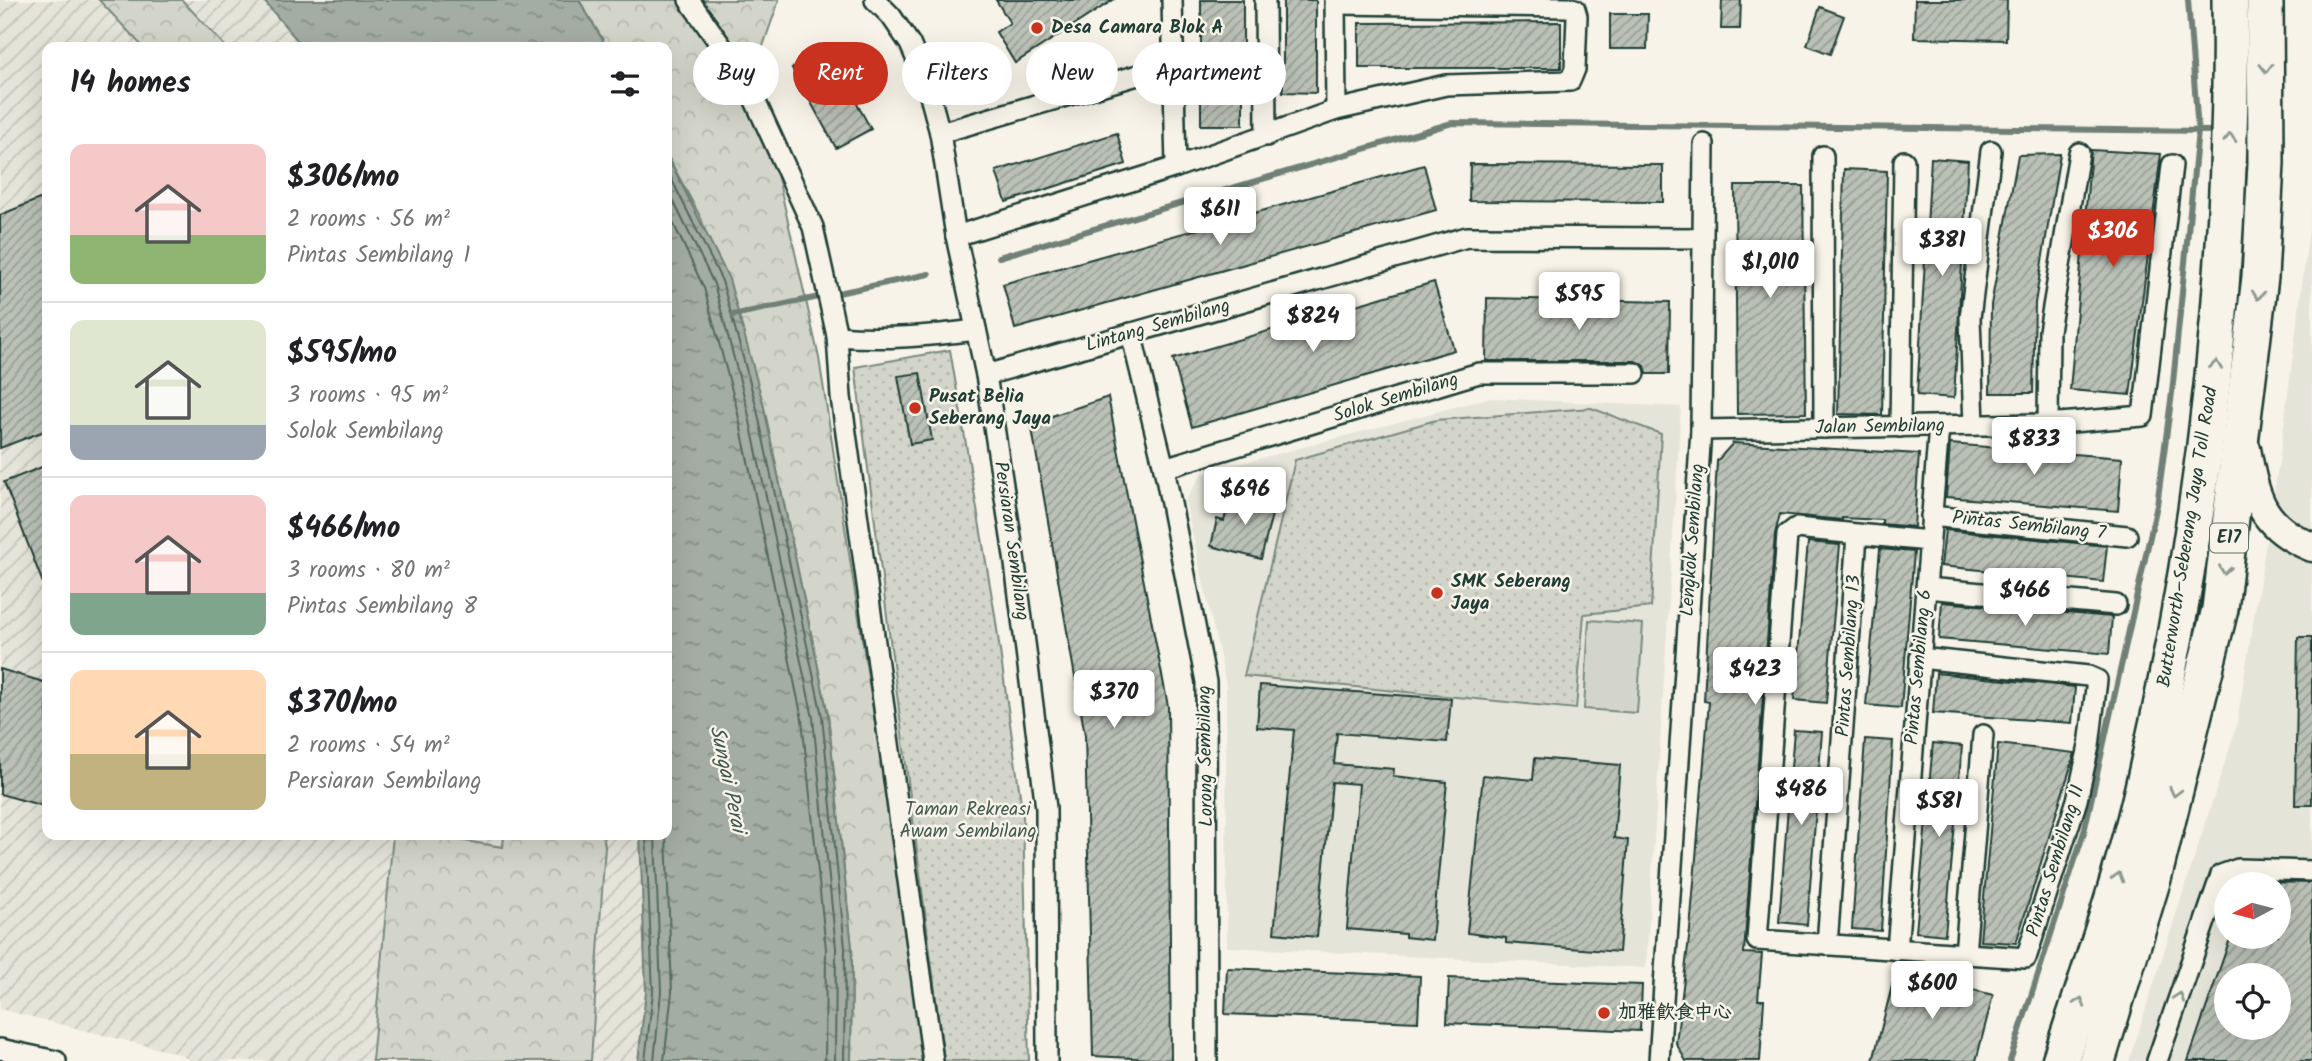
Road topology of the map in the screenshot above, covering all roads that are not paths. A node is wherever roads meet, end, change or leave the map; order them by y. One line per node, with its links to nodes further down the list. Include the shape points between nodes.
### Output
1 (688, 0): 25 (street, via 746,81 808,215)
2 (875, 0): 12 (street, Persiaran Sembilang, via 910,44)
3 (1172, 0): 8 (street)
4 (1265, 0): 13 (street)
5 (2230, 0): 56 (highway, Butterworth–Seberang Jaya Toll Road / E17, one-way to 5, via 2146,777 2178,622 2218,347 2230,146)
6 (2265, 1): 34 (highway, Butterworth–Seberang Jaya Toll Road / E17, one-way to 34, via 2266,163 2260,277)
7 (1335, 2): 11 (street); 11 (street, via 1575,9 1570,81 1446,85)
8 (1172, 42)
9 (1132, 77): 12 (street)
10 (1174, 105): 20 (street)
11 (1336, 110): 13 (street)
12 (940, 133): 21 (street, Persiaran Sembilang)
13 (1266, 136): 20 (street)
14 (1704, 144): 22 (street, Lengkok Sembilang)
15 (1991, 151): 29 (street, via 1970,318)
16 (2080, 153): 28 (street, via 2049,331)
17 (1823, 156): 32 (street)
18 (1904, 161): 31 (street)
19 (2172, 165): 28 (street, Jalan Sembilang, via 2143,416)
20 (1176, 167): 21 (street)
21 (956, 236): 23 (street, Persiaran Sembilang)
22 (1702, 238): 24 (street, Lintang Sembilang, via 1467,237); 33 (street, Lengkok Sembilang)
23 (976, 330): 25 (street, via 902,339); 27 (street, Persiaran Sembilang)
24 (1131, 334): 27 (street, Lintang Sembilang); 35 (street, Lorong Sembilang)
25 (837, 336): 52 (street, via 841,397)
26 (1635, 373): 35 (street, Solok Sembilang, via 1479,373)
27 (986, 375): 53 (street, Persiaran Sembilang, via 1046,808)
28 (2048, 424): 29 (street, Jalan Sembilang)
29 (1975, 425): 30 (street, Jalan Sembilang)
30 (1939, 426): 31 (street, Jalan Sembilang); 36 (street, Pintas Sembilang 6)
31 (1900, 427): 32 (street, Jalan Sembilang)
32 (1824, 428): 33 (street, Jalan Sembilang)
33 (1701, 430): 55 (street, Lengkok Sembilang)
34 (2243, 436): 40 (street, via 2253,488 2263,512 2297,541); 57 (highway, Butterworth–Seberang Jaya Toll Road / E17, one-way to 57, via 2220,609 2154,874)
35 (1164, 468): 54 (street, Lorong Sembilang, via 1206,682)
36 (1931, 516): 38 (street, Pintas Sembilang 7); 39 (street, Pintas Sembilang 6)
37 (1857, 535): 39 (street); 46 (street, Pintas Sembilang 13); 46 (street, Pintas Sembilang 11, via 1796,528 1787,535 1756,940)
38 (2127, 536)
39 (1929, 541): 41 (street, Pintas Sembilang 6)
40 (2312, 547)
41 (1926, 588): 42 (street); 43 (street, Pintas Sembilang 6)
42 (2116, 605)
43 (1920, 659): 47 (street, Pintas Sembilang 6); 48 (street, Pintas Sembilang 11, via 2097,680 2077,800 2026,958)
44 (1983, 736): 48 (street)
45 (2312, 871): 58 (street, one-way to 45, via 2221,875 2238,869)
46 (1827, 945): 47 (street, Pintas Sembilang 11)
47 (1896, 950): 48 (street, Pintas Sembilang 11)
48 (1965, 954)
49 (0, 1049): 50 (street)
50 (24, 1058): 51 (street)
51 (56, 1061)
52 (933, 1061)
53 (1047, 1061)
54 (1207, 1061)
55 (1659, 1061)
56 (2060, 1061)
57 (2097, 1061)
58 (2157, 1061)

